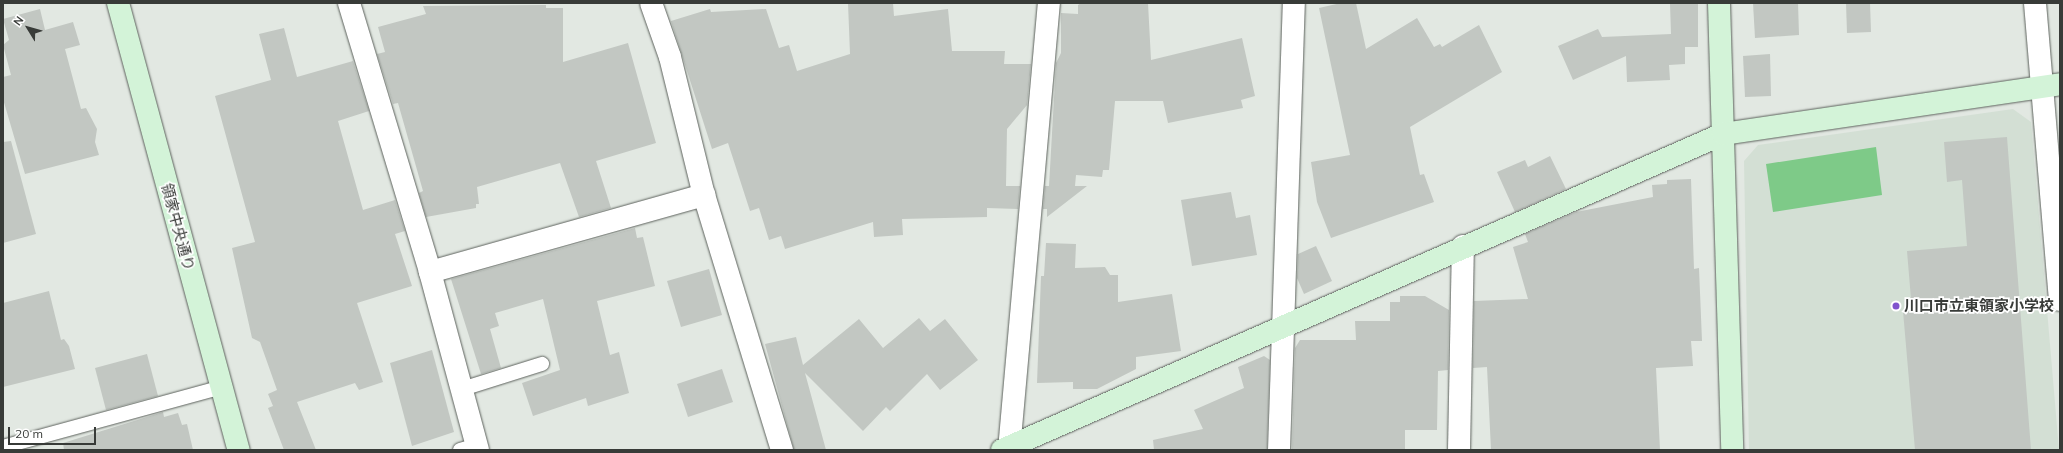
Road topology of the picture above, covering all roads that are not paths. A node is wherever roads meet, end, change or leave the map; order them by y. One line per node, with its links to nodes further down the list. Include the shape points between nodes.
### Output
1 (118, 3): 16 (street, 領家中央通り)
2 (350, 3): 12 (street)
3 (651, 3): 10 (street, via 670,57)
4 (1049, 3): 20 (street)
5 (1294, 3): 14 (street)
6 (1719, 3): 9 (street)
7 (2035, 3): 8 (street)
8 (2051, 86): 9 (street); 13 (street)
9 (1723, 134): 11 (street); 25 (street)
10 (704, 195): 12 (street); 22 (street)
11 (1463, 246): 14 (street); 24 (street)
12 (430, 272): 17 (street)
13 (2060, 300)
14 (1283, 326): 20 (street); 23 (street)
15 (542, 364): 17 (lane)
16 (222, 387): 18 (lane); 21 (street, 領家中央通り)
17 (462, 389): 19 (street)
18 (3, 447)
19 (472, 448)
20 (1007, 449)
21 (239, 450)
22 (782, 450)
23 (1279, 450)
24 (1459, 450)
25 (1732, 450)

